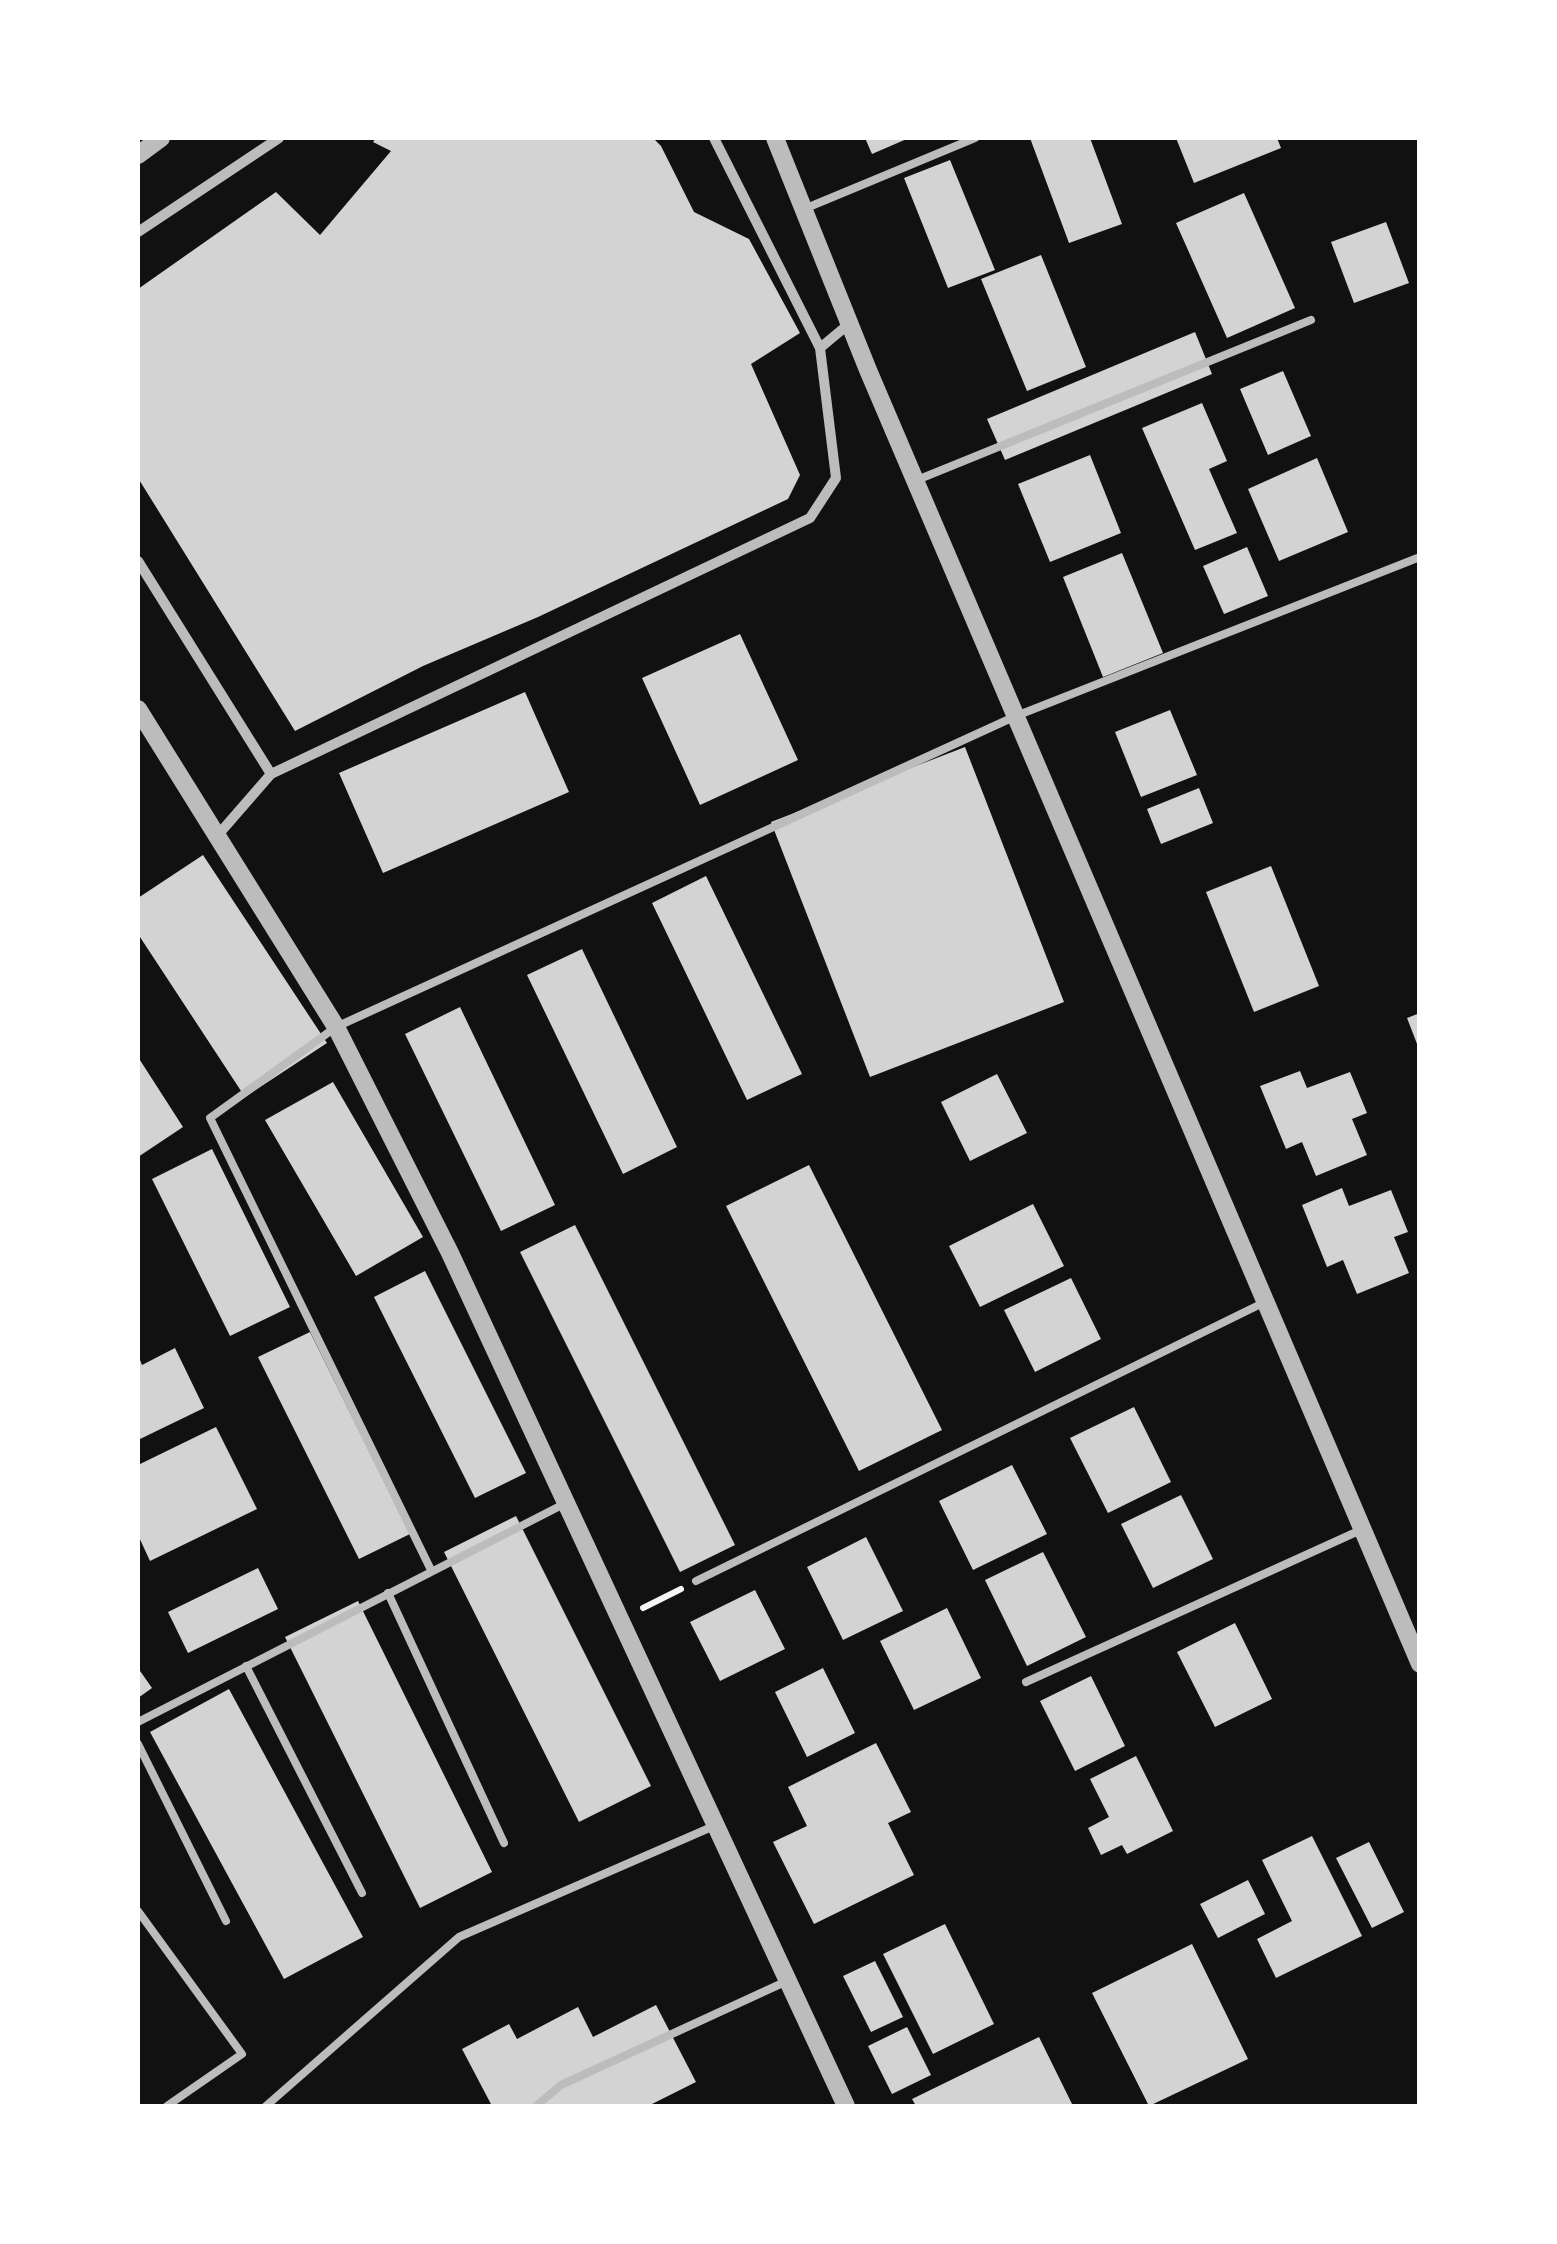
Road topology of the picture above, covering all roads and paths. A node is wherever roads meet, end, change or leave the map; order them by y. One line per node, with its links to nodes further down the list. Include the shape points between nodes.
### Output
1 (161, 138): 6 (street)
2 (714, 138): 11 (street)
3 (775, 138): 7 (street)
4 (975, 138): 7 (lane)
5 (271, 140): 8 (street)
6 (138, 155)
7 (804, 209): 10 (street)
8 (138, 232)
9 (1311, 320): 12 (lane)
10 (850, 323): 11 (street); 12 (street)
11 (820, 348): 17 (street, via 836,478 810,518)
12 (916, 481): 16 (street)
13 (1420, 557): 16 (lane)
14 (138, 561): 17 (street)
15 (138, 709): 18 (street)
16 (1016, 716): 19 (lane); 20 (street)
17 (271, 774): 18 (street)
18 (218, 835): 19 (street)
19 (336, 1027): 21 (street); 23 (lane, via 210,1118)
20 (1265, 1302): 22 (street); 24 (lane)
21 (566, 1503): 23 (lane); 26 (street)
22 (1362, 1530): 27 (street); 29 (lane)
23 (431, 1570): 25 (lane)
24 (696, 1582): 26 (path)
25 (388, 1593): 28 (lane); 33 (lane)
26 (622, 1618): 32 (street)
27 (1420, 1664)
28 (246, 1666): 30 (lane); 34 (lane)
29 (1026, 1682)
30 (138, 1722)
31 (138, 1744): 36 (lane)
32 (714, 1826): 37 (street); 39 (lane, via 458,1936)
33 (504, 1843)
34 (362, 1894)
35 (138, 1911): 38 (lane, via 242,2054)
36 (226, 1921)
37 (787, 1980): 40 (lane, via 561,2085); 41 (street)
38 (168, 2106)
39 (266, 2106)
40 (536, 2106)
41 (846, 2106)

